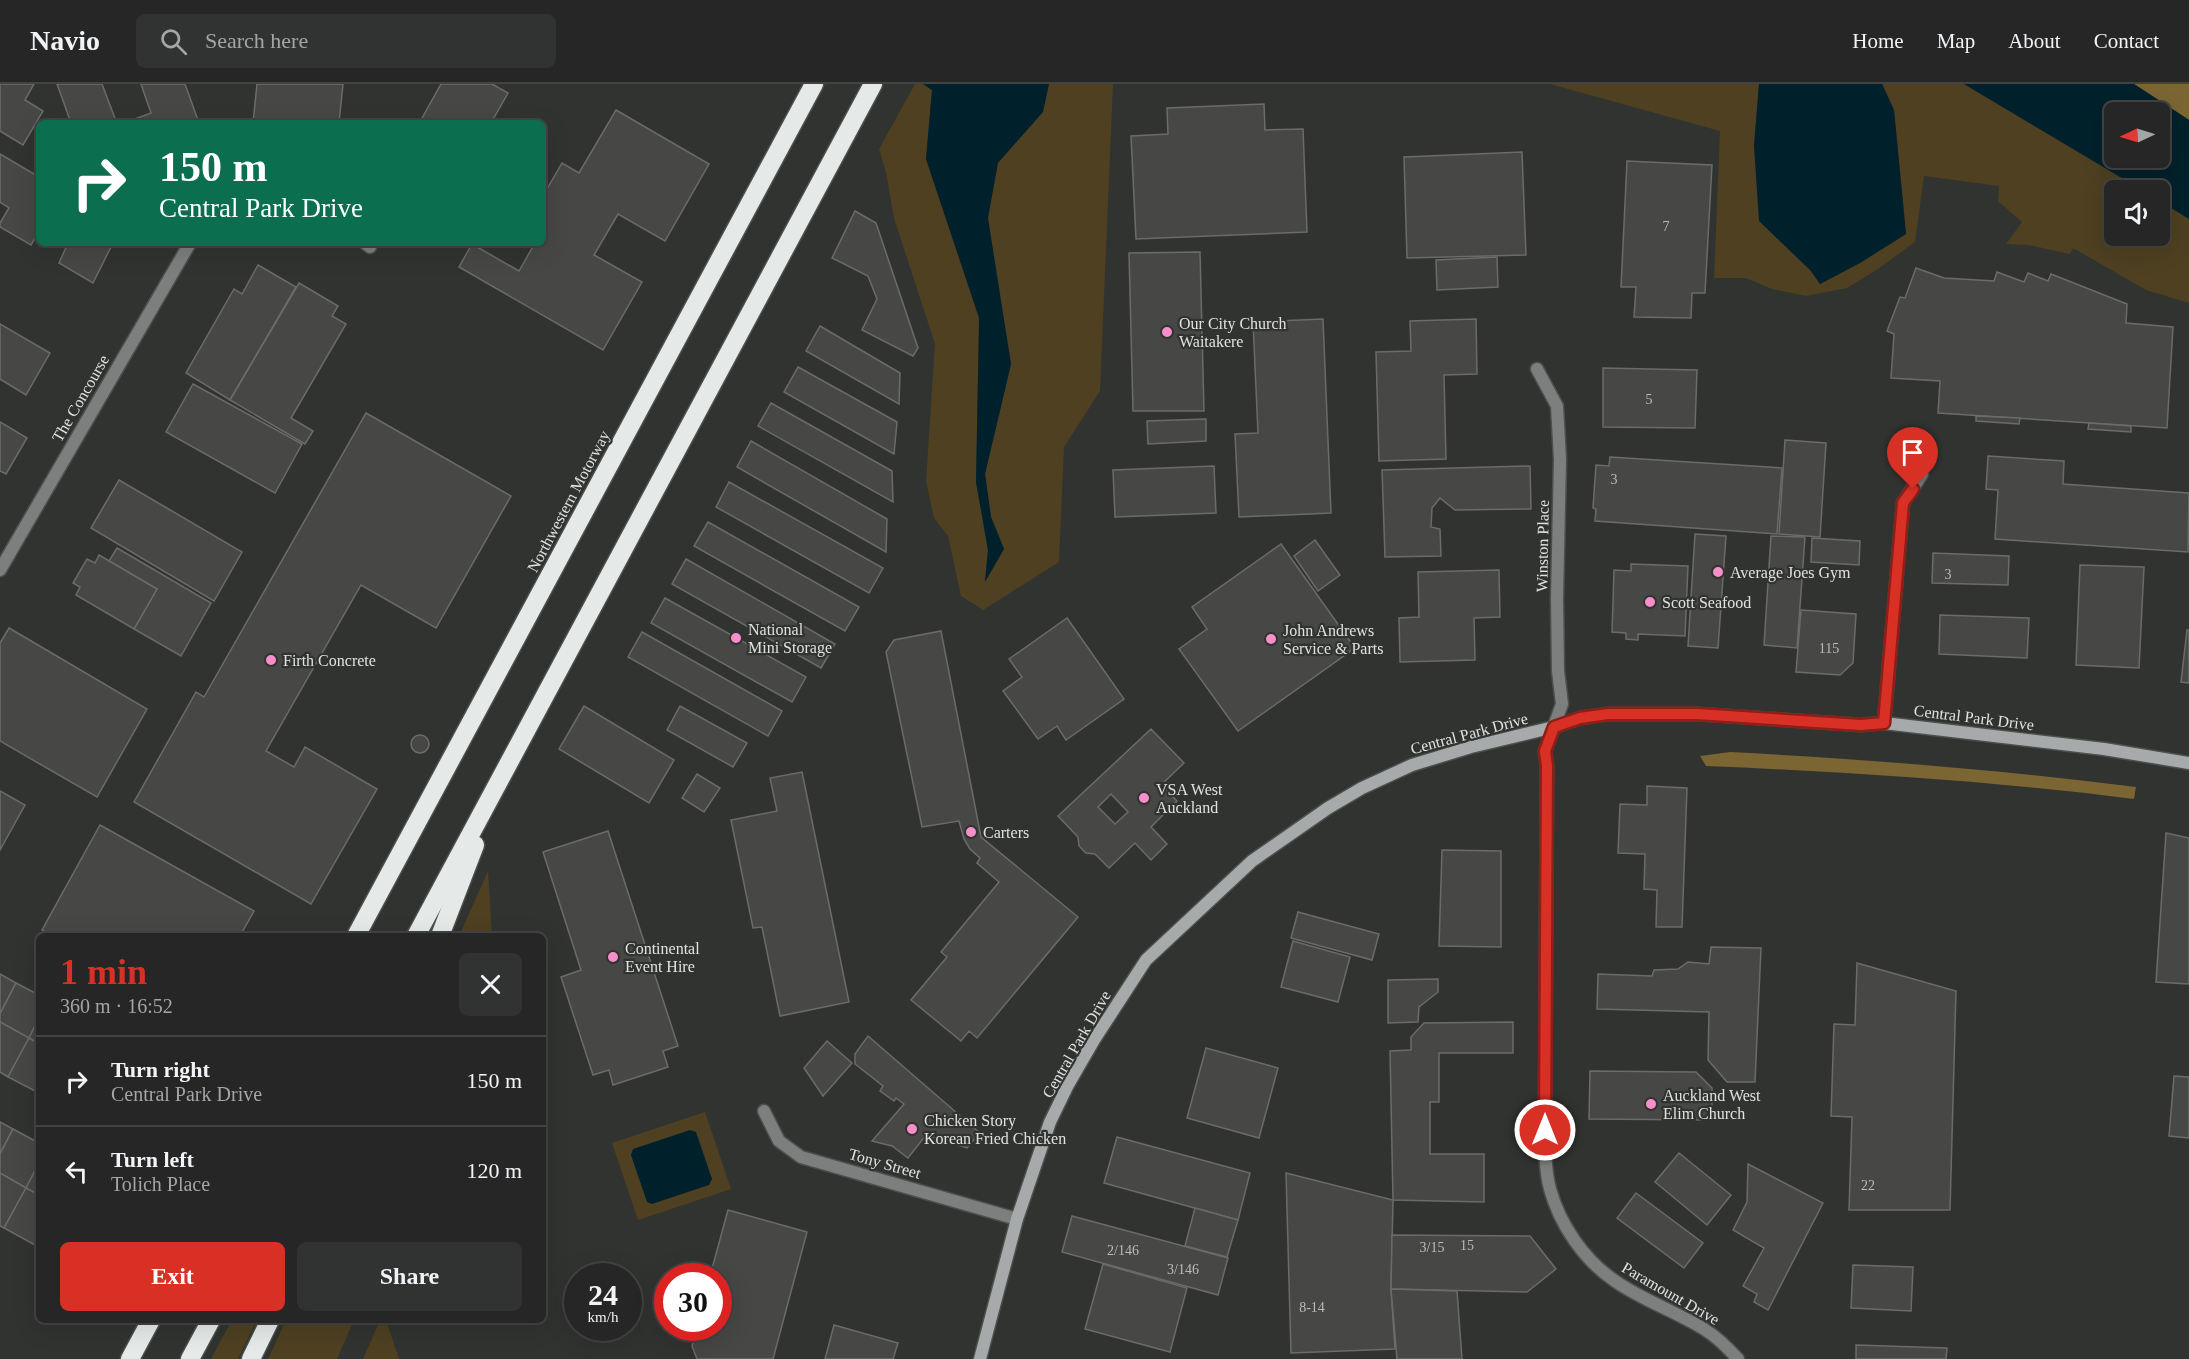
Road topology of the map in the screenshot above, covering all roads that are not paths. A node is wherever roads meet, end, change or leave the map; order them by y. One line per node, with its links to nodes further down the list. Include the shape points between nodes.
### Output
1 (814, 84): 11 (highway, Northwestern Motorway)
2 (873, 84): 10 (highway)
3 (188, 246): 6 (street, The Concourse)
4 (1537, 369): 8 (street, Winston Place, via 1557,406 1560,459 1557,609 1562,704)
5 (1922, 474): 7 (street, via 1903,503)
6 (0, 570)
7 (1884, 723): 8 (main road, Central Park Drive, via 1608,714); 9 (main road, Central Park Drive)
8 (1554, 727): 15 (main road, Central Park Drive, via 1412,765 1328,808 1244,869 1146,960 1068,1085 1050,1122); 23 (street, Paramount Drive, via 1545,751 1545,1130 1550,1187 1557,1211 1578,1246 1596,1265 1615,1281 1705,1329)
9 (2189, 763)
10 (504, 770): 12 (highway); 13 (highway)
11 (358, 933)
12 (418, 933)
13 (441, 933)
14 (764, 1111): 15 (street, Tony Street, via 779,1141 801,1157)
15 (1017, 1218): 22 (main road, Central Park Drive)
16 (149, 1323): 19 (highway)
17 (209, 1323): 20 (highway)
18 (269, 1323): 21 (highway)
19 (130, 1359)
20 (190, 1359)
21 (251, 1359)
22 (980, 1359)
23 (1738, 1359)

